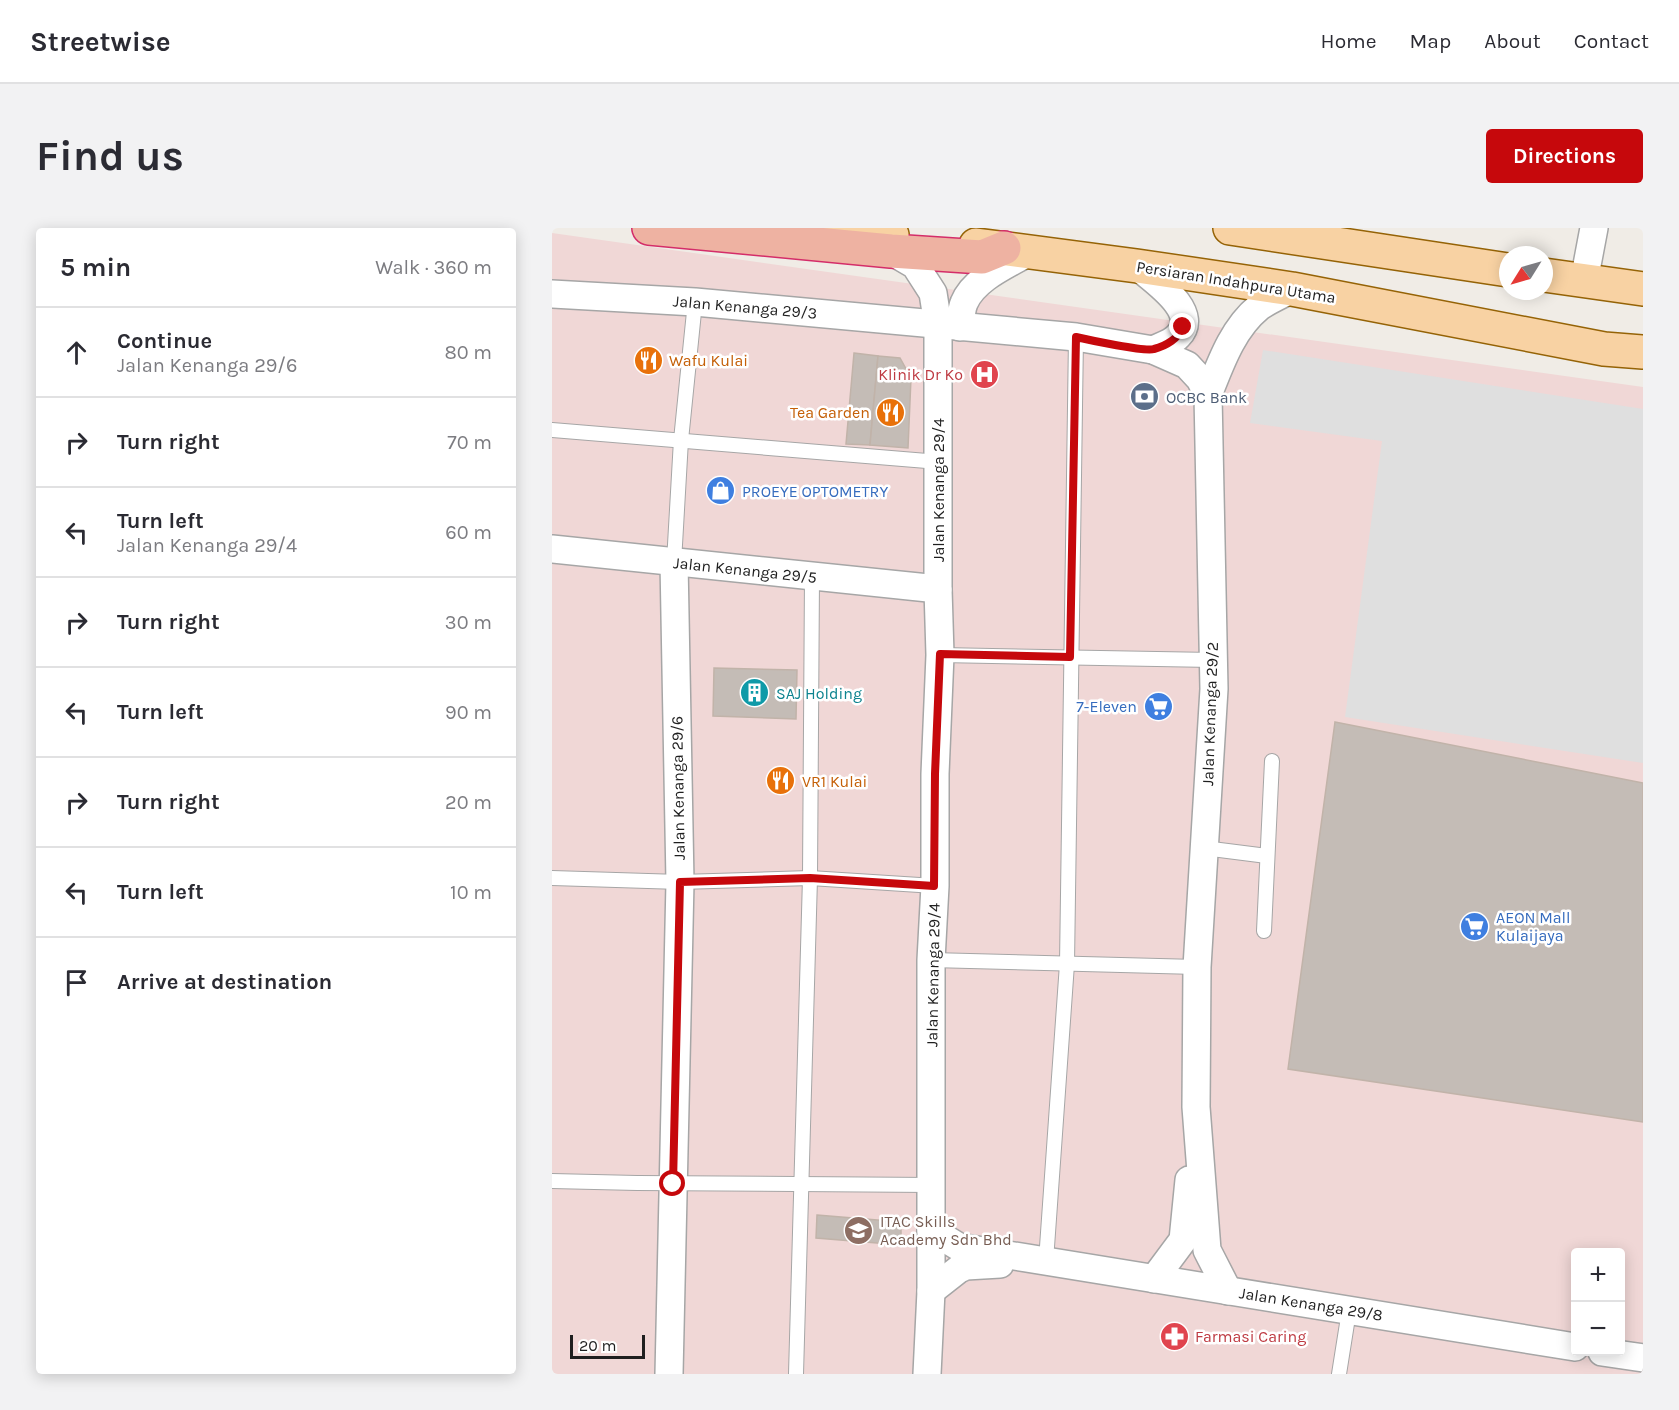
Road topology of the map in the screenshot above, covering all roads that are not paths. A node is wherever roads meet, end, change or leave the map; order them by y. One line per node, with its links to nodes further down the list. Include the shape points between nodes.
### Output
1 (649, 228): 6 (highway)
2 (826, 228): 5 (main road, Persiaran Indahpura Utama)
3 (1230, 228): 8 (main road)
4 (1594, 228): 10 (street)
5 (1017, 250): 6 (highway, via 982,257); 7 (main road, Persiaran Indahpura Utama); 15 (street, via 976,286)
6 (891, 251): 15 (street, via 915,265)
7 (1137, 266): 11 (main road, Persiaran Indahpura Utama); 17 (street, via 1176,299 1184,311 1180,335)
8 (1499, 269)
9 (1553, 276): 10 (main road)
10 (1584, 281): 12 (main road)
11 (1292, 289): 18 (main road, Persiaran Indahpura Utama, via 1604,349); 19 (street, via 1260,306 1245,321 1223,357)
12 (1643, 290)
13 (552, 294): 14 (street, Jalan Kenanga 29/3)
14 (695, 302): 15 (street, Jalan Kenanga 29/3); 21 (lane)
15 (949, 326): 16 (street, Jalan Kenanga 29/3); 22 (street, Jalan Kenanga 29/4)
16 (1076, 337): 17 (street, Jalan Kenanga 29/3); 28 (lane)
17 (1153, 350): 19 (street, via 1187,365)
18 (1643, 352)
19 (1208, 395): 29 (street, Jalan Kenanga 29/2)
20 (552, 430): 21 (lane)
21 (681, 440): 22 (lane); 24 (lane)
22 (939, 462): 26 (street, Jalan Kenanga 29/4)
23 (552, 549): 24 (street, Jalan Kenanga 29/5)
24 (674, 562): 25 (street, Jalan Kenanga 29/5); 35 (street, Jalan Kenanga 29/6)
25 (812, 577): 26 (street, Jalan Kenanga 29/5); 34 (lane)
26 (938, 589): 27 (street, Jalan Kenanga 29/4)
27 (940, 654): 28 (lane); 36 (street, Jalan Kenanga 29/4)
28 (1070, 657): 29 (lane); 39 (lane)
29 (1213, 660): 31 (street, Jalan Kenanga 29/2)
30 (1272, 761): 32 (lane)
31 (1204, 848): 32 (lane); 40 (street, Jalan Kenanga 29/2)
32 (1267, 856): 37 (lane)
33 (552, 878): 35 (lane)
34 (810, 878): 35 (lane); 36 (lane); 44 (lane)
35 (680, 882): 43 (street, Jalan Kenanga 29/6)
36 (934, 886): 38 (street, Jalan Kenanga 29/4)
37 (1264, 931)
38 (932, 960): 39 (lane); 45 (street, Jalan Kenanga 29/4)
39 (1067, 964): 40 (lane); 47 (lane)
40 (1197, 968): 41 (street, Jalan Kenanga 29/2)
41 (1196, 1107): 48 (street, Jalan Kenanga 29/2, via 1184,1240); 50 (street, Jalan Kenanga 29/2, via 1207,1250)
42 (552, 1181): 43 (lane)
43 (673, 1184): 44 (lane); 55 (street, Jalan Kenanga 29/6)
44 (802, 1184): 45 (lane); 56 (lane)
45 (932, 1185): 46 (street, Jalan Kenanga 29/4)
46 (931, 1230): 47 (street, Jalan Kenanga 29/8, via 959,1247); 49 (street, Jalan Kenanga 29/4)
47 (1046, 1261): 48 (street, Jalan Kenanga 29/8); 49 (street, Jalan Kenanga 29/8, via 966,1266)
48 (1154, 1279): 50 (street, Jalan Kenanga 29/8)
49 (931, 1291): 57 (street, Jalan Kenanga 29/4)
50 (1228, 1291): 51 (street, Jalan Kenanga 29/8)
51 (1349, 1311): 52 (street, Jalan Kenanga 29/8); 58 (lane)
52 (1571, 1346)
53 (1625, 1355): 54 (street)
54 (1643, 1358)
55 (669, 1374)
56 (796, 1374)
57 (927, 1374)
58 (1339, 1374)

